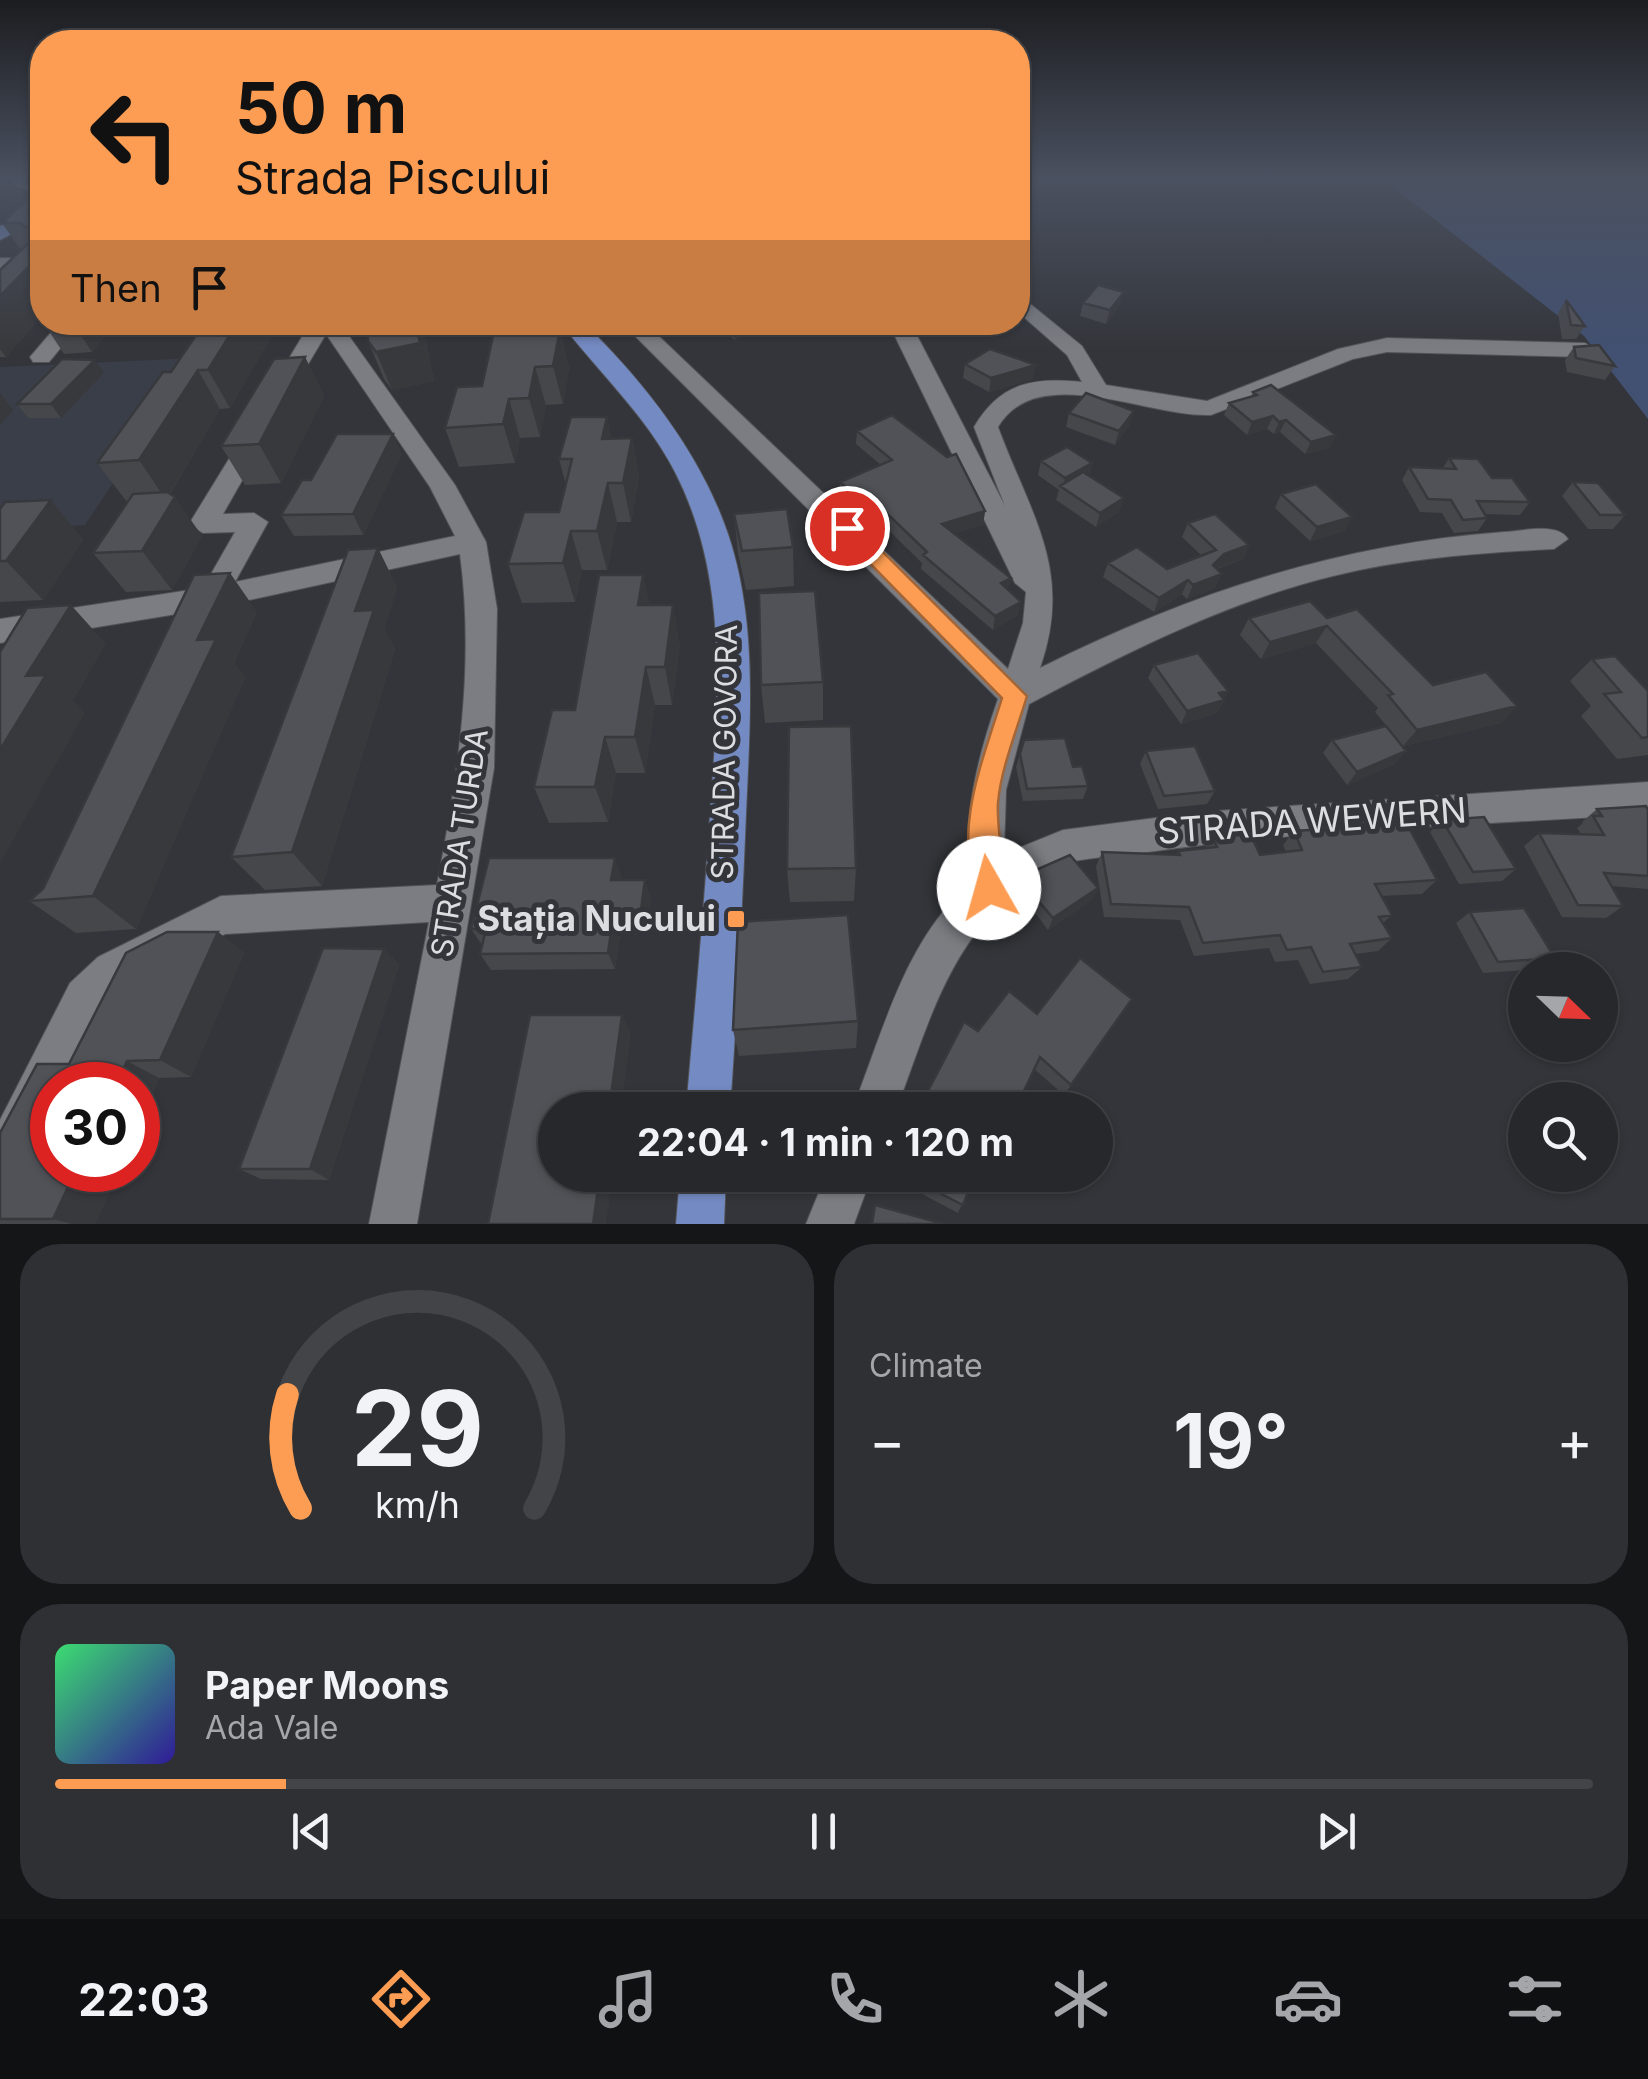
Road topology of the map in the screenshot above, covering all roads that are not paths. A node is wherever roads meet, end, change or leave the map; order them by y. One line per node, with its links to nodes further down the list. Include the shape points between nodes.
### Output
1 (0, 264): 2 (street)
2 (30, 270)
3 (1030, 310): 12 (street, via 1082,354)
4 (60, 335): 11 (street)
5 (317, 335): 17 (street, via 203,524 254,522)
6 (334, 335): 14 (street, STRADA TURDA, via 442,485)
7 (582, 335): 27 (main road, STRADA GOVORA, via 673,445 715,535 722,571 732,752)
8 (645, 335): 23 (street)
9 (906, 335): 16 (street, via 1026,579)
10 (1584, 350): 12 (street, via 1387,346 1346,354 1211,408)
11 (41, 357)
12 (1096, 391): 16 (street, via 1008,395 992,408 986,427 1032,534)
13 (1554, 539): 23 (street, via 1376,557 1265,586 1149,630)
14 (472, 542): 15 (street); 26 (street, STRADA TURDA, via 482,610 478,768)
15 (360, 566): 17 (street); 18 (street)
16 (1041, 590): 23 (street, via 1040,618)
17 (211, 598): 19 (street); 21 (street)
18 (346, 602)
19 (57, 624): 20 (street); 22 (street)
20 (0, 631)
21 (195, 634)
22 (38, 657)
23 (1015, 696): 25 (street, via 985,798)
24 (1648, 798): 25 (street, STRADA WEWERN, via 1108,838 1062,846 1020,864)
25 (989, 888): 28 (street, STRADA WEWERN, via 958,918 934,957)
26 (454, 902): 29 (street, via 221,915 112,971 68,1028); 32 (street, STRADA TURDA)
27 (709, 1092)
28 (881, 1092)
29 (0, 1170)
30 (703, 1192): 33 (main road)
31 (842, 1192): 34 (street)
32 (393, 1224)
33 (700, 1224)
34 (830, 1224)

